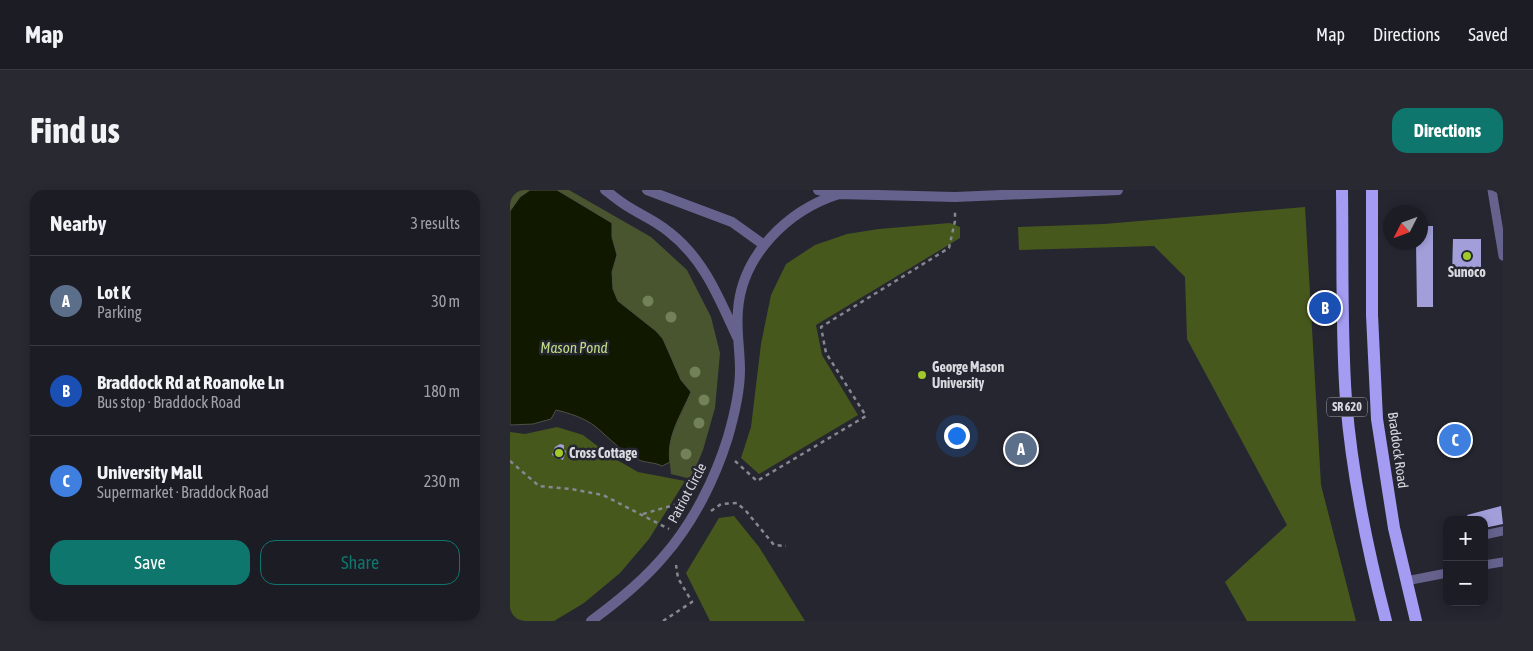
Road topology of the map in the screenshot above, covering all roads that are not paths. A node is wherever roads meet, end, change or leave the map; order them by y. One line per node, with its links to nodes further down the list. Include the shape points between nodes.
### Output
1 (605, 190): 11 (street, via 670,232 692,253 713,286)
2 (647, 190): 9 (street, via 732,222)
3 (818, 190): 8 (street)
4 (1118, 190): 8 (street, via 955,197)
5 (1342, 190): 19 (main road, SR 620, via 1346,401 1358,500)
6 (1372, 190): 17 (main road, Braddock Road / SR 620, via 1372,315 1377,418)
7 (1492, 190): 10 (lane)
8 (839, 194): 9 (street, Patriot Circle, via 796,215)
9 (764, 245): 11 (street, Patriot Circle, via 743,284 738,311)
10 (1503, 256)
11 (739, 342): 18 (street, Patriot Circle, via 740,373 735,412 717,467 701,501 665,556 643,579)
12 (1503, 531): 13 (lane)
13 (1488, 534)
14 (1503, 562): 15 (lane)
15 (1488, 565)
16 (1443, 574): 17 (lane)
17 (1406, 582): 20 (main road, Braddock Road / SR 620)
18 (591, 621)
19 (1386, 621)
20 (1416, 621)

